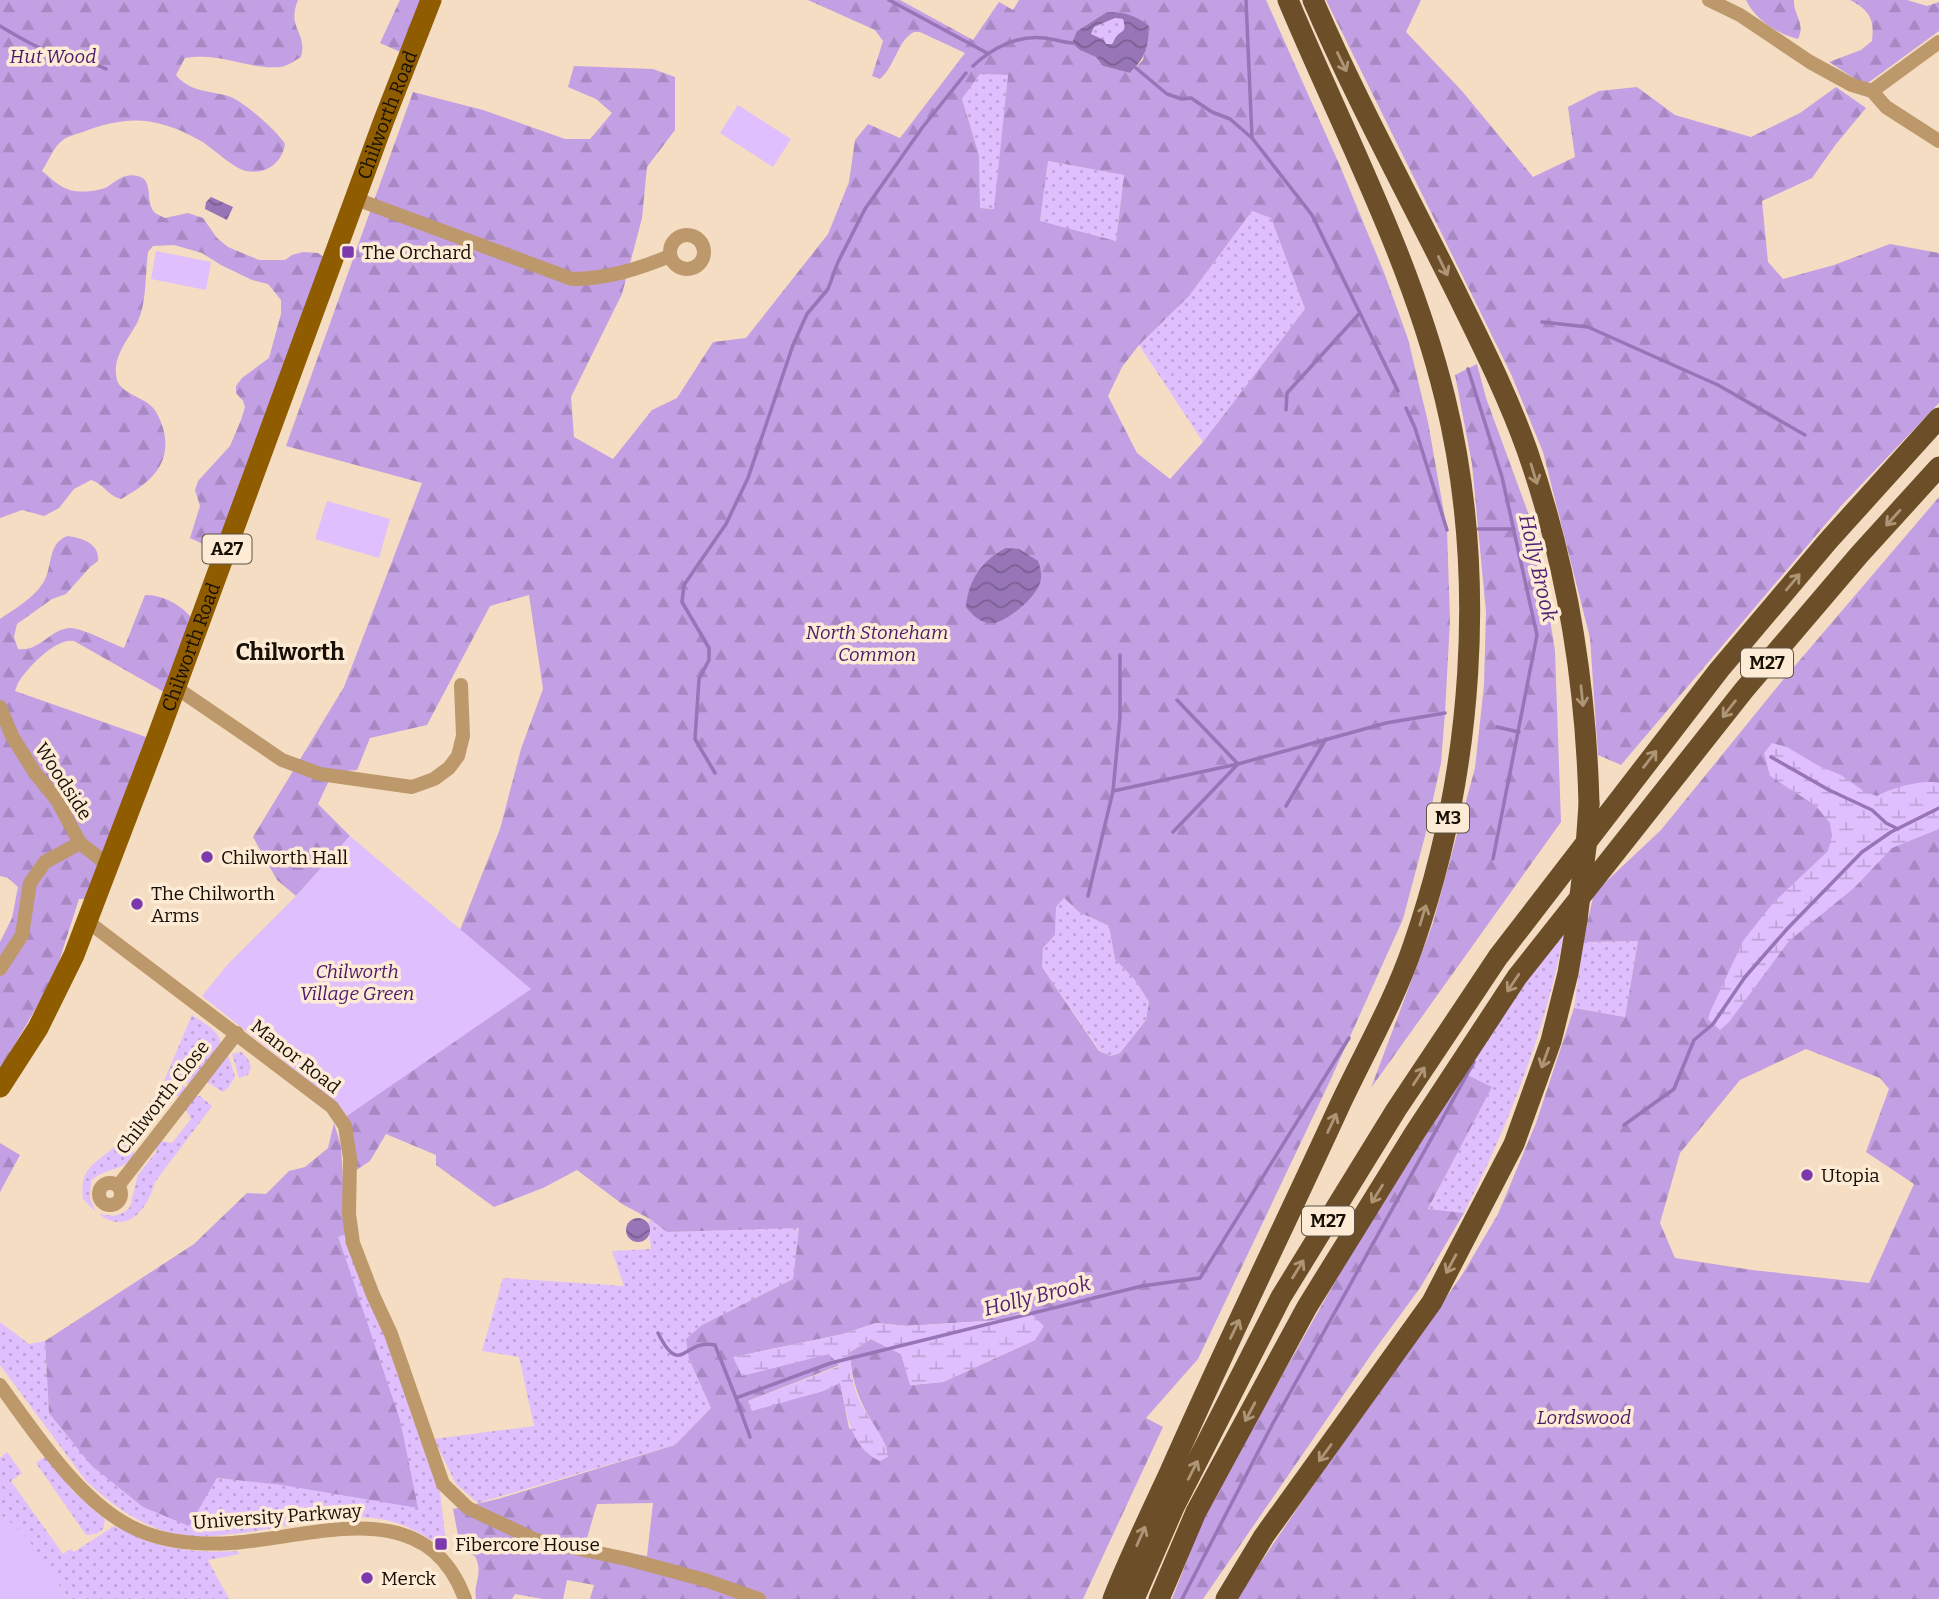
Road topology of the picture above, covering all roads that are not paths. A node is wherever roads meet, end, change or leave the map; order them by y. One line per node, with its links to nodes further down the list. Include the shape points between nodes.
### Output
1 (431, 0): 8 (main road, Chilworth Road / A27)
2 (1288, 0): 25 (highway, M3, one-way to 2, via 1412,949 1437,870 1462,728 1469,647 1468,560 1445,400 1425,325 1396,249)
3 (1313, 0): 28 (highway, one-way to 28, bridge, via 1492,367 1527,450 1555,544 1573,628 1589,804 1568,973 1551,1041 1508,1156 1432,1302 1264,1536)
4 (1709, 0): 6 (street, via 1810,62)
5 (1939, 42): 6 (street)
6 (1872, 91): 7 (street, via 1886,107)
7 (1939, 141)
8 (356, 199): 9 (street, via 572,279 597,279); 12 (main road, Chilworth Road / A27)
9 (670, 256)
10 (1939, 418): 26 (highway, M27, one-way to 10, via 1174,1507 1281,1297 1396,1110 1498,957 1719,670)
11 (1939, 467): 27 (highway, M27, one-way to 27, via 1744,690 1517,976 1307,1307 1196,1513)
12 (177, 685): 13 (street, via 282,761 320,774 412,787 434,779 458,756 463,736); 16 (main road, Chilworth Road / A27)
13 (461, 685)
14 (0, 707): 15 (street, Woodside, via 12,736 57,800)
15 (80, 844): 16 (street, Woodside); 18 (street, via 45,862 30,883 22,935)
16 (108, 865): 17 (main road, Chilworth Road / A27)
17 (87, 920): 19 (street, Manor Road); 20 (main road, Chilworth Road / A27, via 52,1001)
18 (0, 969)
19 (237, 1033): 21 (street, Chilworth Close); 24 (street, Manor Road, via 332,1107 345,1126 353,1243 391,1334 443,1484 468,1508 536,1540 627,1559)
20 (0, 1087)
21 (118, 1185)
22 (0, 1385): 23 (street, University Parkway, via 79,1485 136,1529 193,1543 230,1543 348,1528 395,1531 449,1565)
23 (465, 1599)
24 (759, 1599)
25 (1114, 1599)
26 (1135, 1599)
27 (1158, 1599)
28 (1226, 1599)

